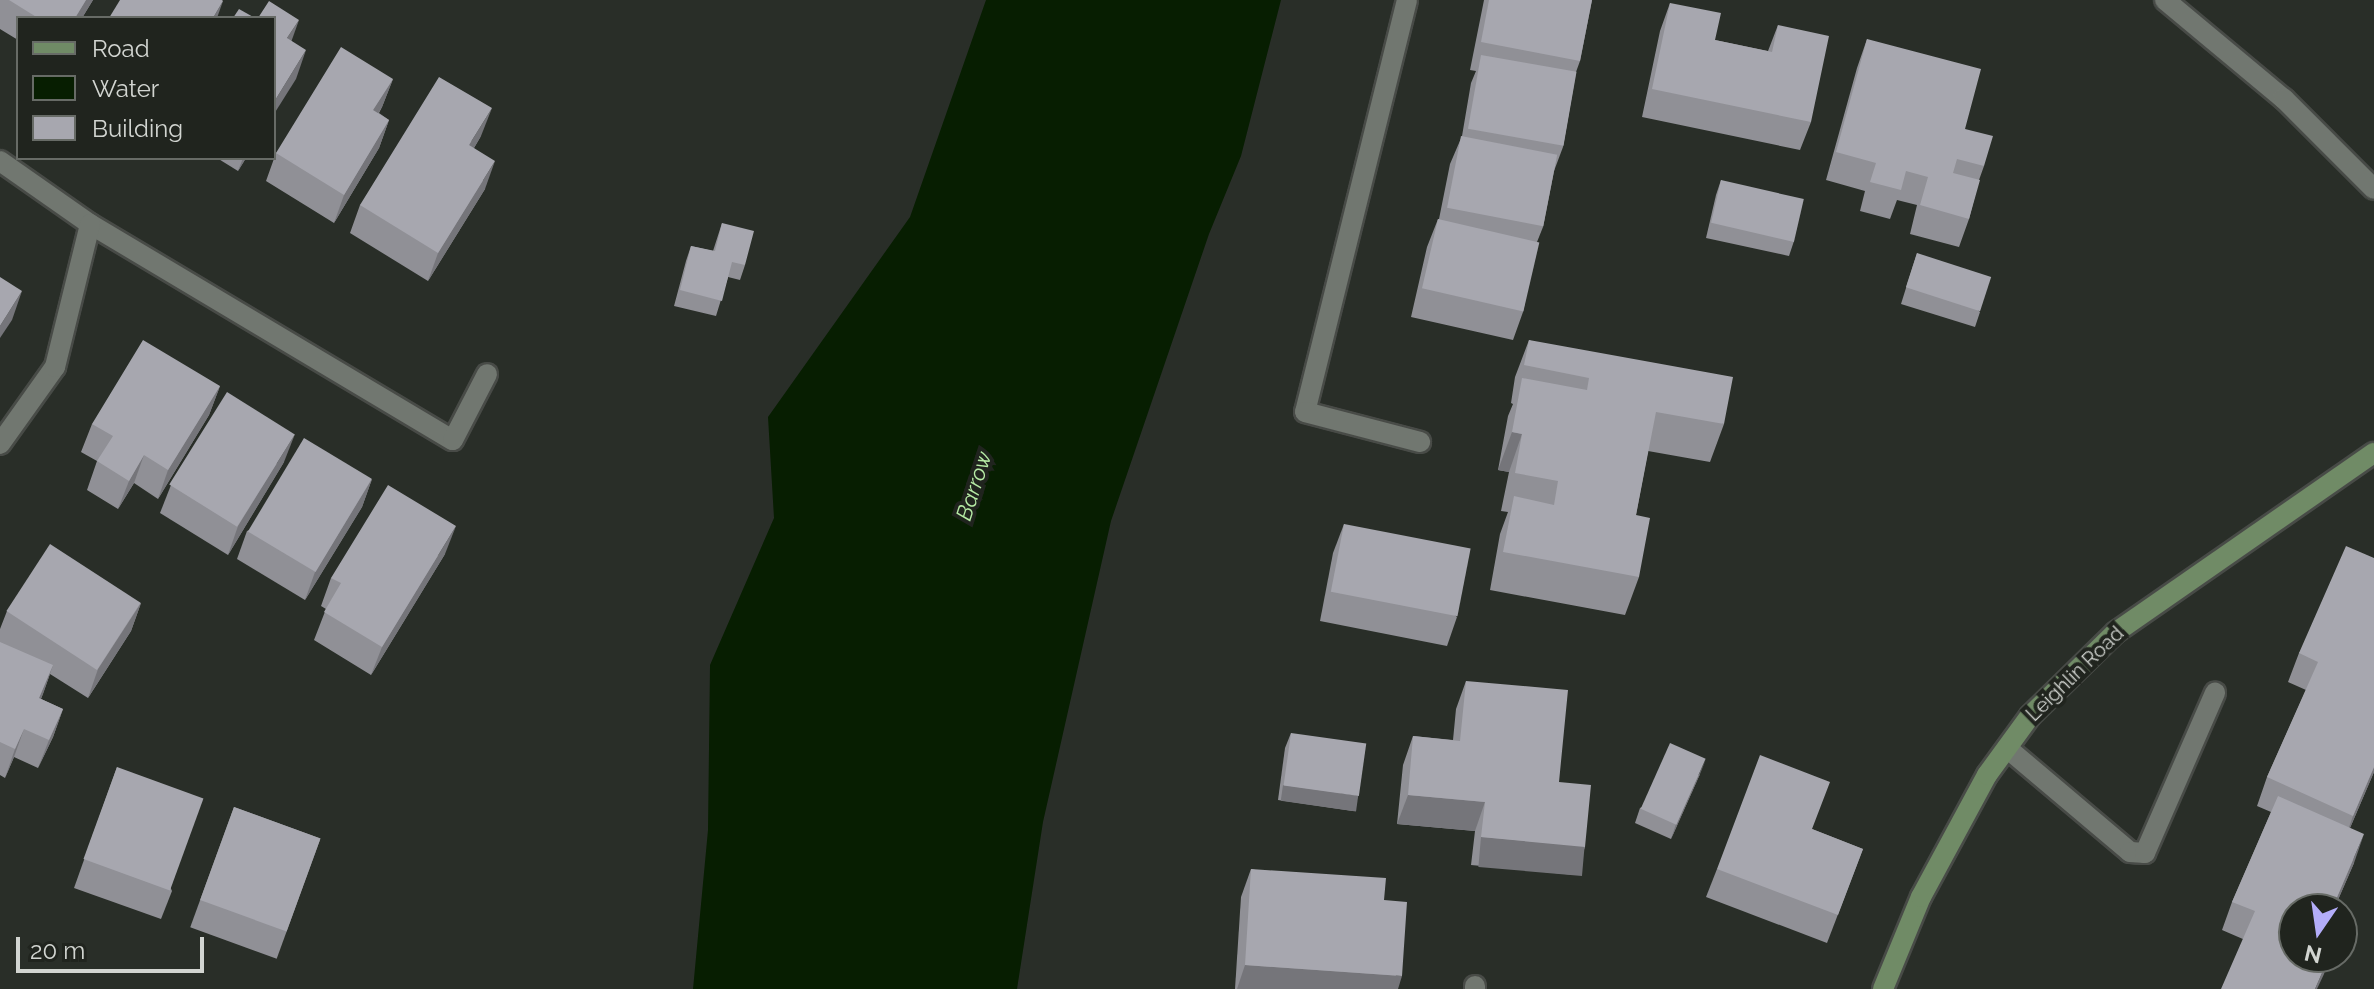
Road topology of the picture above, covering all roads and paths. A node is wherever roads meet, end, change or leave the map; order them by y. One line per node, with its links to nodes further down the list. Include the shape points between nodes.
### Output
1 (1407, 0): 7 (street, via 1305,412)
2 (2165, 0): 4 (street, via 2284,99)
3 (0, 161): 5 (street)
4 (2374, 189)
5 (90, 224): 6 (street, via 453,440); 8 (street, via 55,367)
6 (487, 374)
7 (1420, 442)
8 (0, 444)
9 (2374, 453): 11 (street, Leighlin Road, via 2116,632 2030,716)
10 (2215, 693): 11 (street, via 2145,853 2130,852)
11 (2007, 748): 12 (street, Leighlin Road, via 1921,897)
12 (1883, 989)

